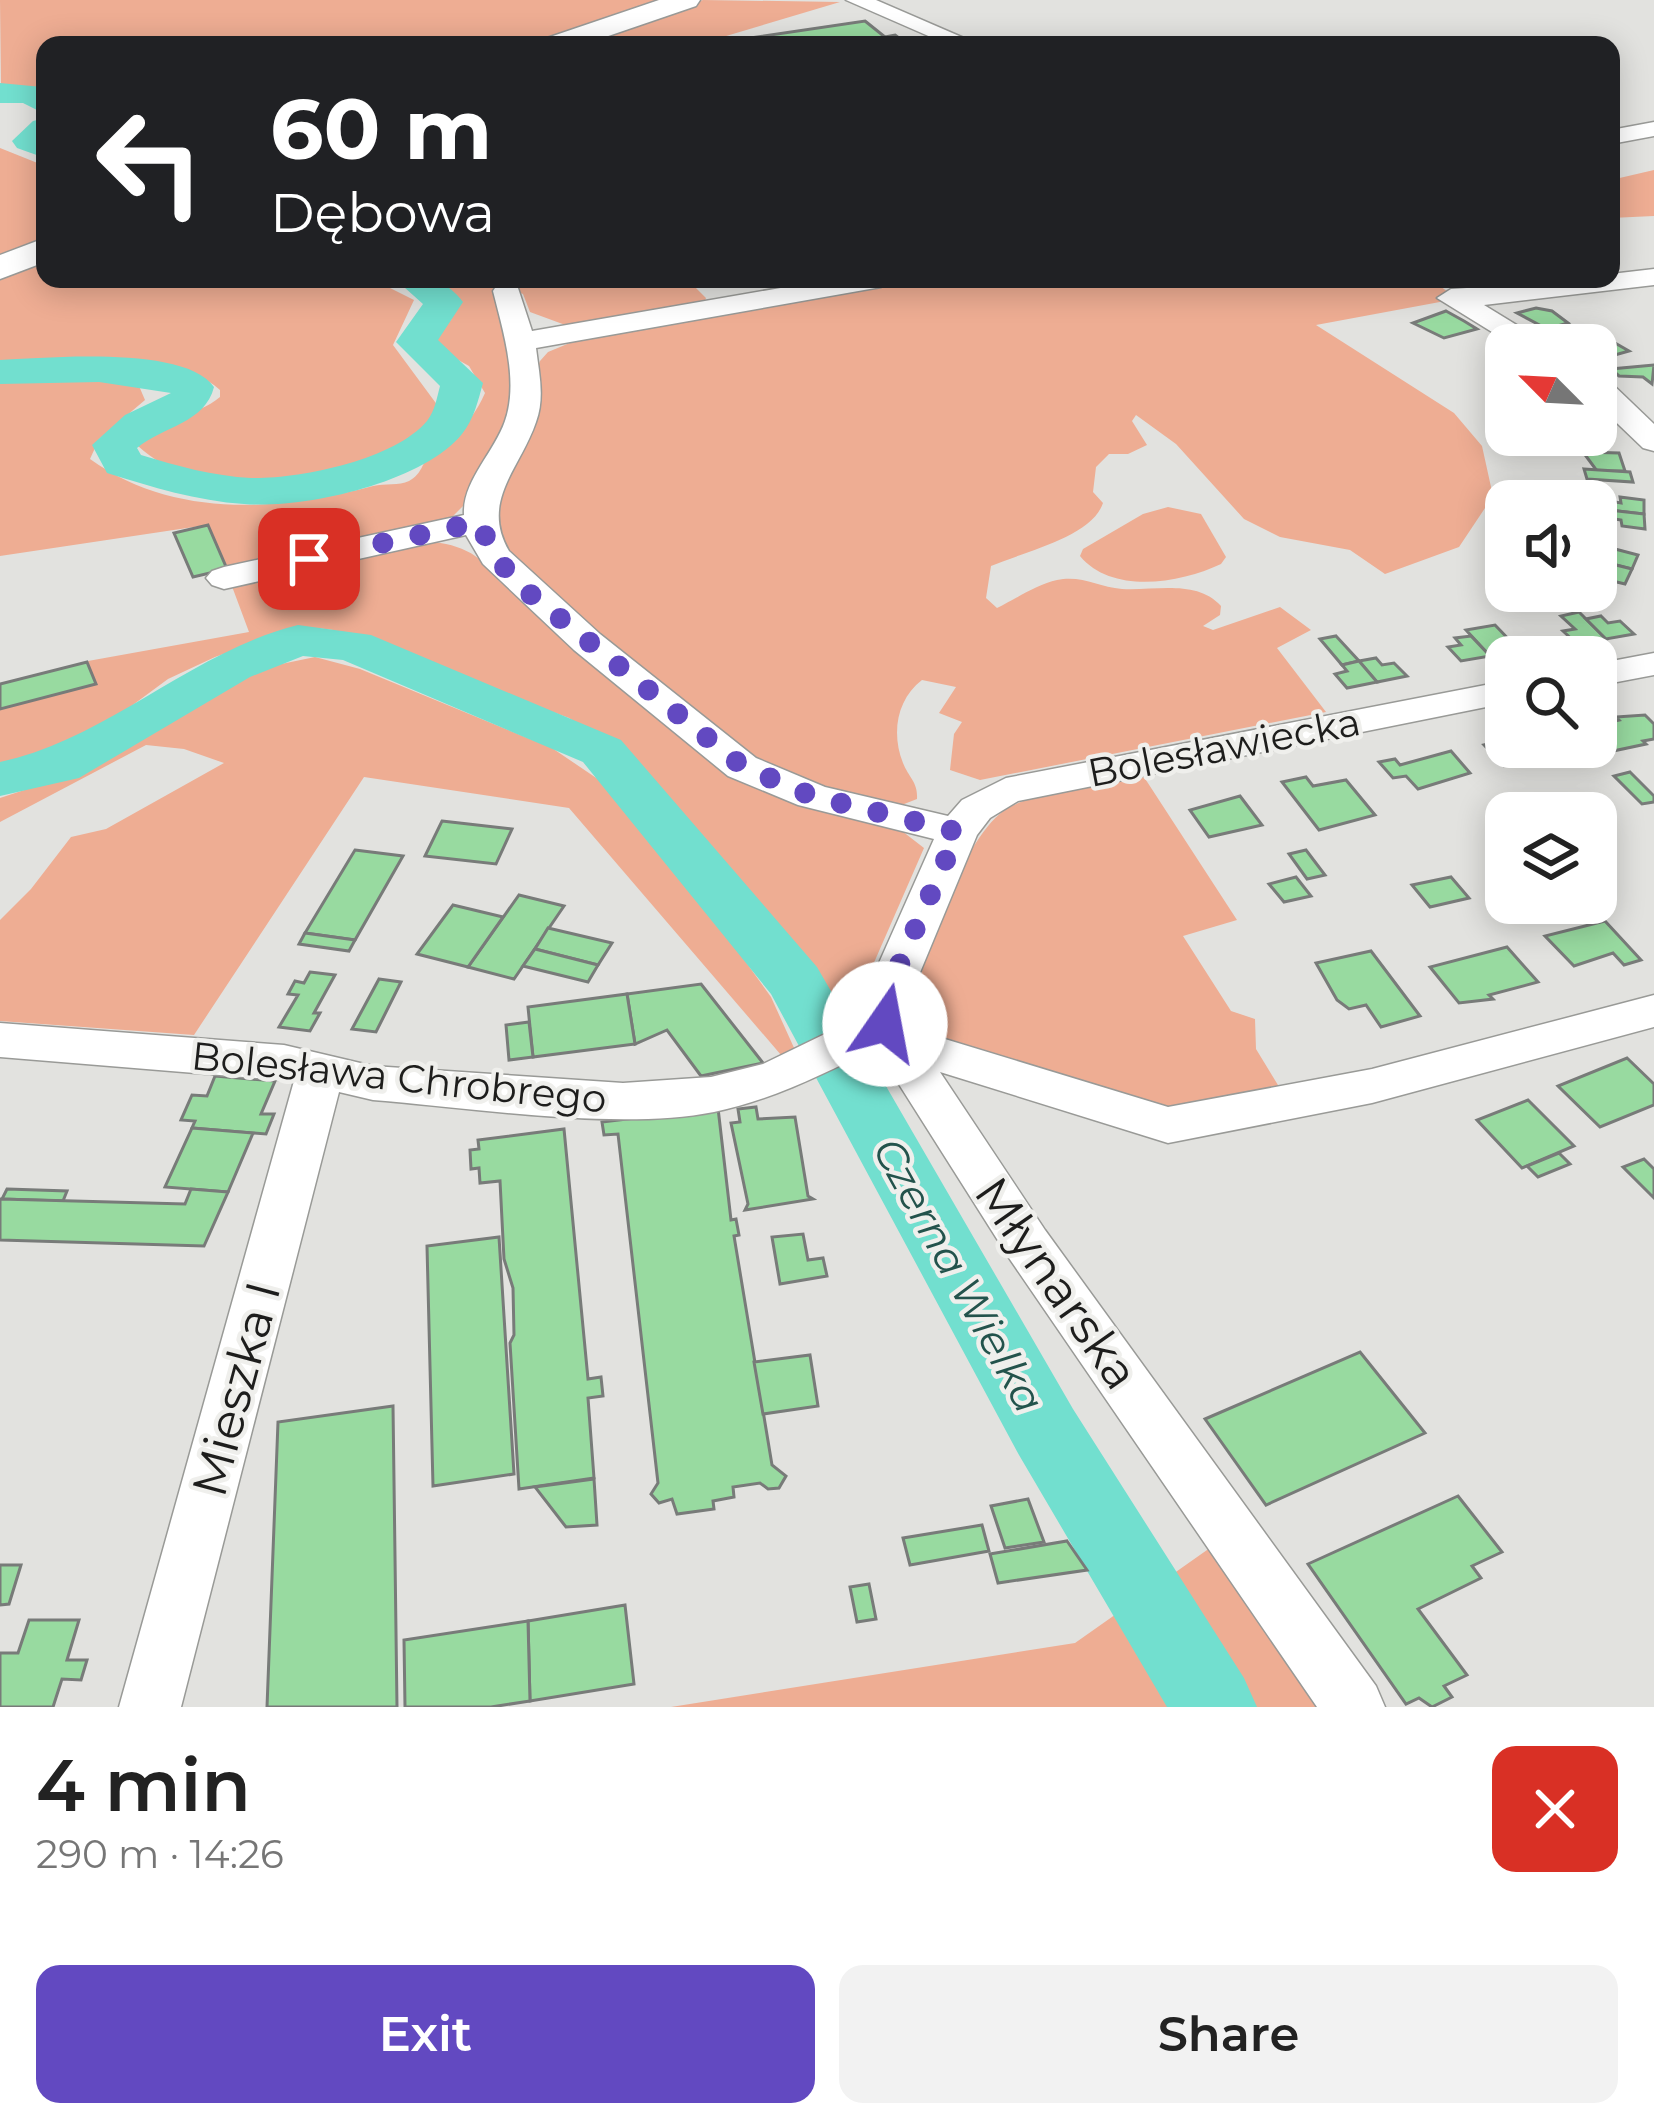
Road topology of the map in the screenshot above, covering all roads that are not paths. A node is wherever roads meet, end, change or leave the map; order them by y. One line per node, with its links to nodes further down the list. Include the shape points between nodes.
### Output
1 (686, 0): 3 (main road)
2 (857, 0): 4 (street)
3 (580, 36)
4 (947, 36)
5 (1654, 129): 6 (street)
6 (1620, 135)
7 (36, 253): 8 (main road)
8 (0, 268)
9 (1654, 278): 10 (street)
10 (1620, 282)
11 (829, 288): 15 (street)
12 (1575, 288): 14 (street, via 1450,298)
13 (507, 291): 15 (street)
14 (1496, 324)
15 (520, 342): 18 (street, via 526,392 516,432 483,492)
16 (1617, 405): 17 (street)
17 (1653, 438)
18 (479, 522): 19 (street); 23 (street, via 495,557 524,589 742,766 812,796)
19 (224, 578)
20 (1654, 664): 21 (street)
21 (1617, 671)
22 (1485, 696): 23 (street, Bolesławiecka, via 1024,785 990,799)
23 (958, 832): 25 (street, via 891,984)
24 (1648, 1021): 25 (street, via 1168,1125)
25 (881, 1034): 27 (street, Bolesława Chrobrego, via 711,1095 622,1101 373,1083); 29 (street, Młynarska)
26 (0, 1040): 27 (street, Bolesława Chrobrego)
27 (321, 1071): 28 (street, Mieszka I)
28 (150, 1707)
29 (1354, 1707)

